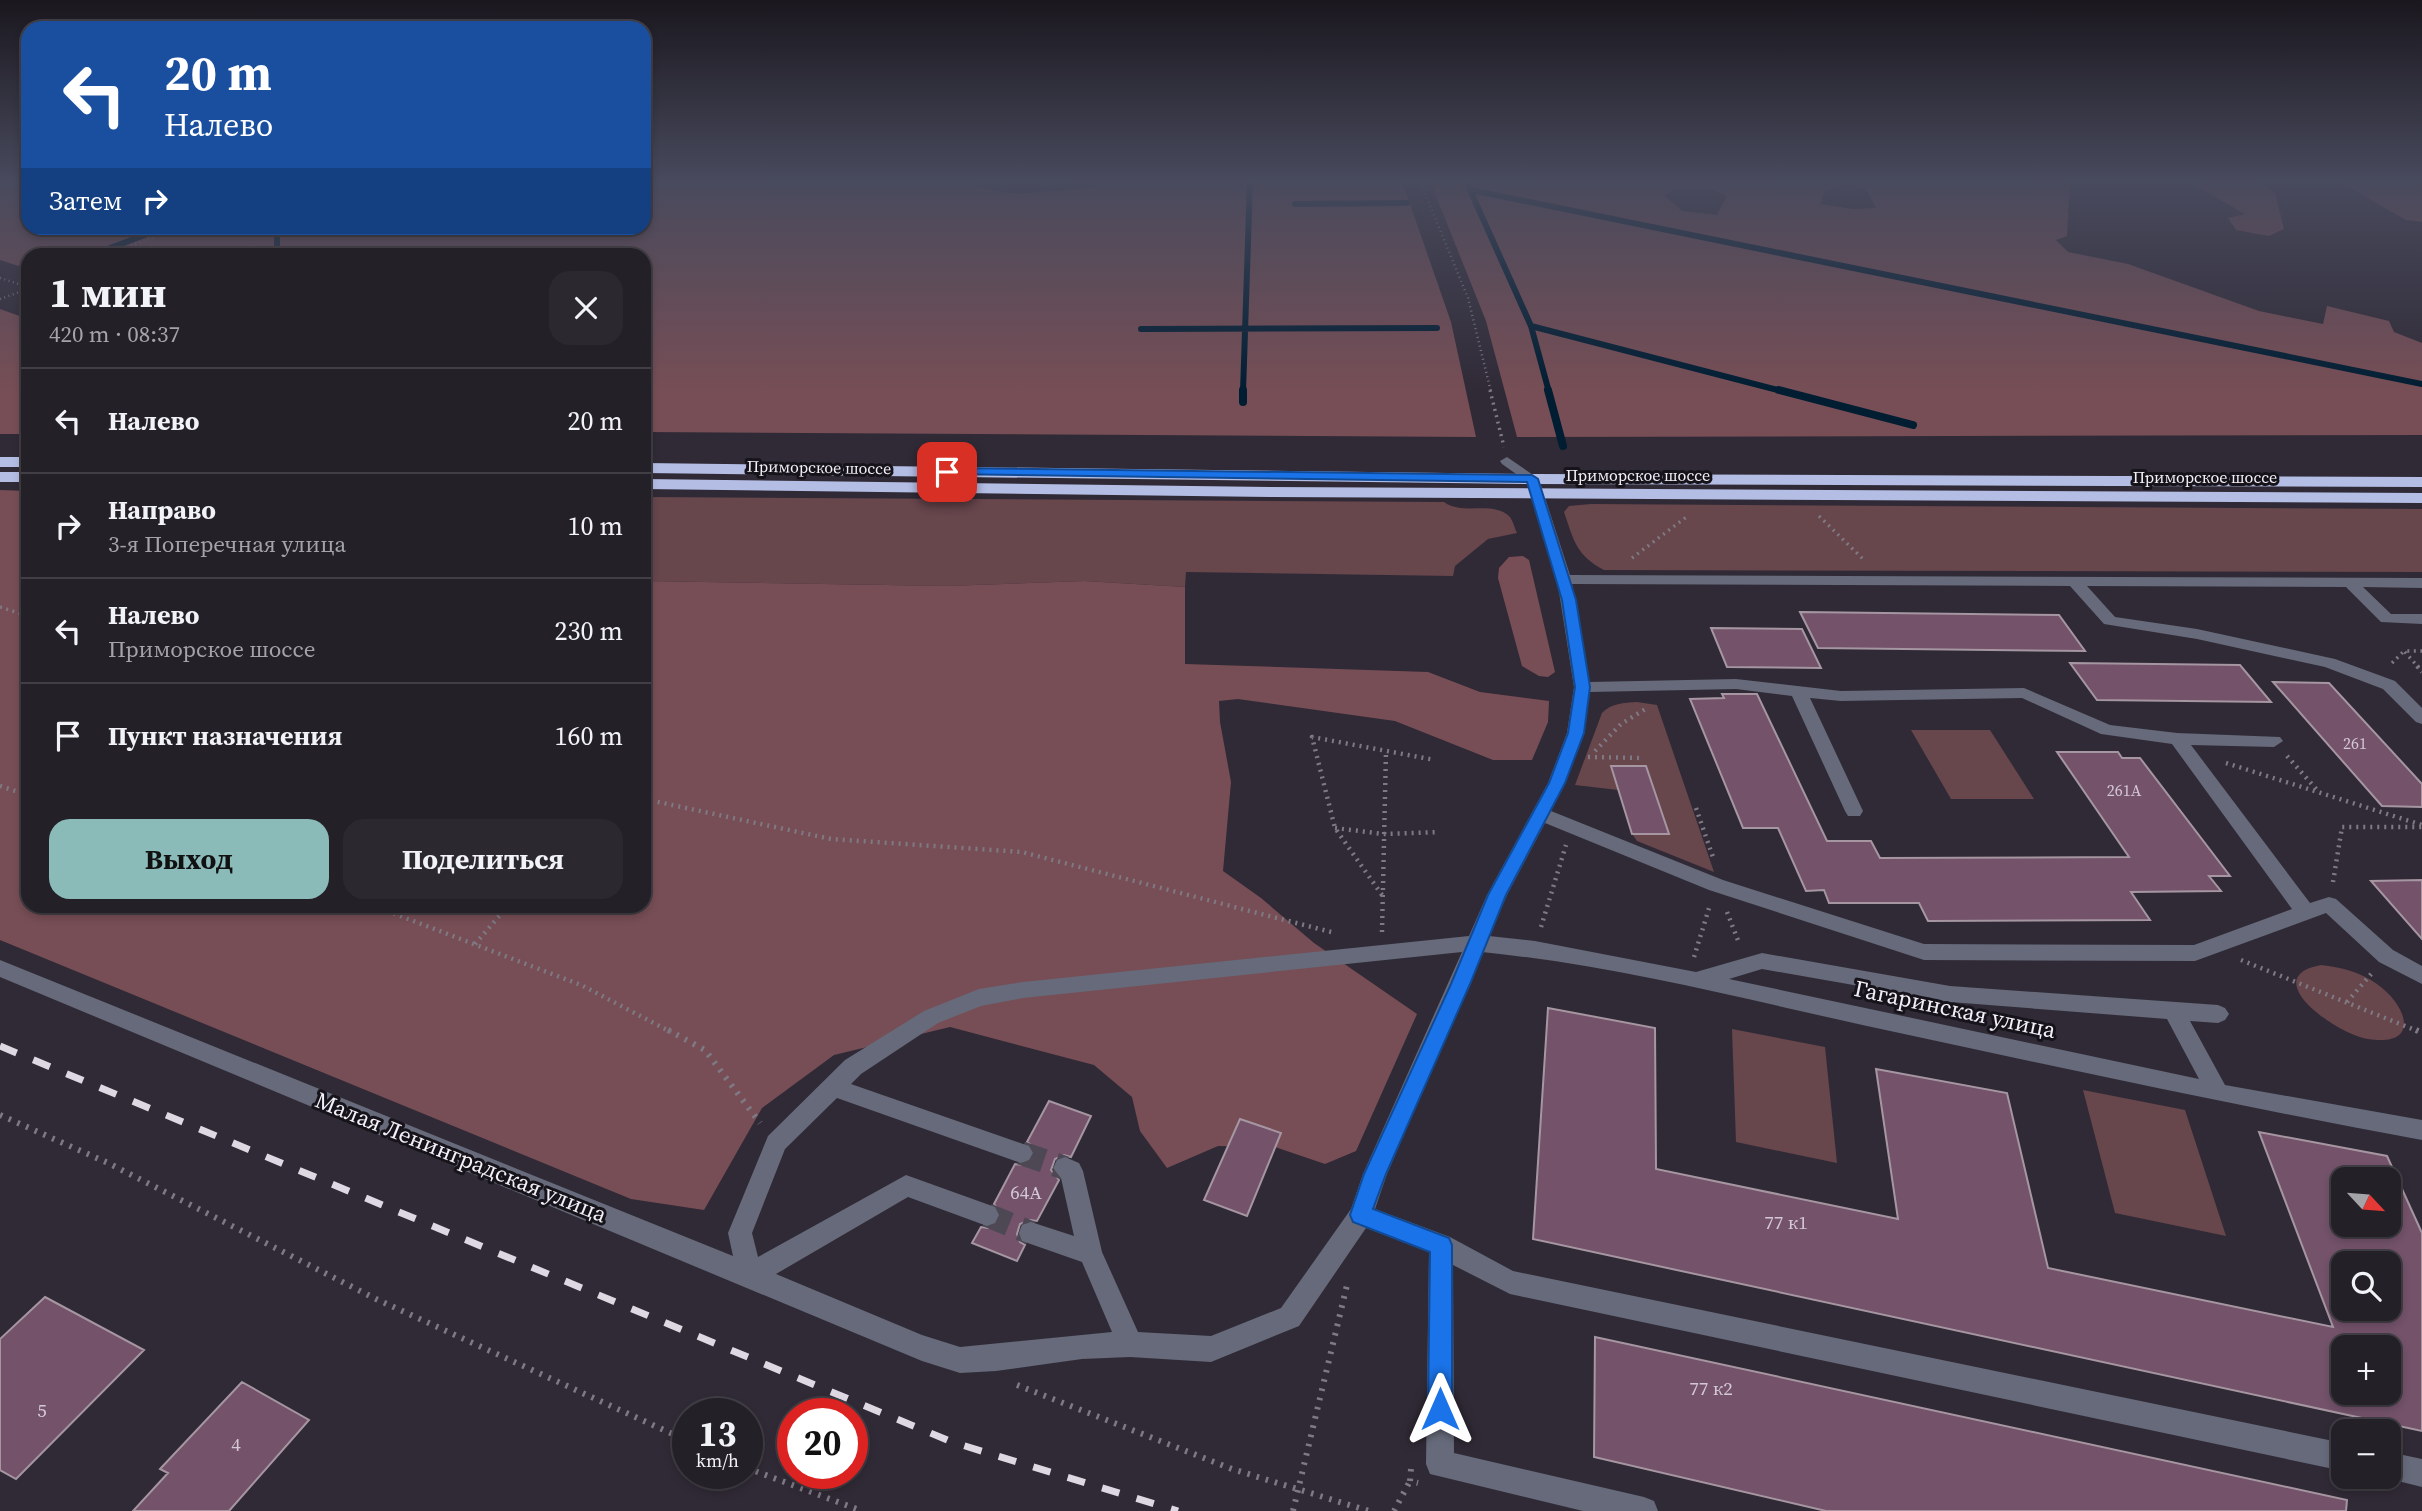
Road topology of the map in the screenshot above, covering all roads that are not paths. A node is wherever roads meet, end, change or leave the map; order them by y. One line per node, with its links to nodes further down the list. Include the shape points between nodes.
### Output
1 (1507, 461): 9 (street)
2 (0, 462): 3 (highway)
3 (21, 462)
4 (651, 468): 9 (highway, Приморское шоссе)
5 (0, 477): 6 (highway)
6 (21, 477)
7 (2422, 482): 9 (highway, Приморское шоссе)
8 (651, 484): 9 (highway, Приморское шоссе)
9 (1535, 486): 10 (highway, Приморское шоссе); 11 (street, Малая Ленинградская улица)
10 (2422, 498)
11 (1564, 579): 12 (street); 16 (street, Малая Ленинградская улица)
12 (2075, 582): 13 (street); 18 (street, via 2110,621 2197,634 2329,663 2389,685)
13 (2350, 583): 14 (street); 15 (street, via 2387,619)
14 (2422, 583)
15 (2422, 619)
16 (1582, 687): 17 (street, via 1736,684); 22 (street, Малая Ленинградская улица, via 1576,733)
17 (1798, 691): 20 (street, via 1841,696 2024,693 2107,730); 21 (street)
18 (2422, 719)
19 (2274, 741): 20 (street)
20 (2181, 745): 23 (street)
21 (1854, 811)
22 (1541, 814): 23 (street, via 1716,885 1924,951 2195,953); 24 (street, Малая Ленинградская улица)
23 (2306, 912): 26 (street, via 2329,904 2386,956)
24 (1476, 943): 27 (street, Гагаринская улица, via 1535,949); 30 (street, Гагаринская улица, via 979,998 931,1017 853,1067); 36 (street, Малая Ленинградская улица)
25 (0, 968): 40 (street, Малая Ленинградская улица)
26 (2422, 976)
27 (1692, 979): 28 (street, via 1762,961 1950,994); 31 (street, Гагаринская улица)
28 (2173, 1010): 29 (street); 31 (street)
29 (2217, 1014)
30 (833, 1087): 33 (street); 40 (street, Гагаринская улица, via 776,1143 740,1233)
31 (2218, 1093): 32 (street, Гагаринская улица)
32 (2422, 1130)
33 (1021, 1153)
34 (1065, 1168): 39 (street, via 1071,1171)
35 (987, 1215): 40 (street, via 906,1186)
36 (1361, 1215): 38 (street); 41 (street, Малая Ленинградская улица, via 1290,1317 1211,1349)
37 (1031, 1233): 39 (street)
38 (1441, 1245): 42 (street, via 1510,1282); 45 (street, via 1440,1464)
39 (1090, 1253): 41 (street)
40 (750, 1275): 41 (street, Малая Ленинградская улица, via 960,1360)
41 (1130, 1343)
42 (2331, 1454)
43 (2401, 1469): 44 (street)
44 (2422, 1474)
45 (1644, 1511)

